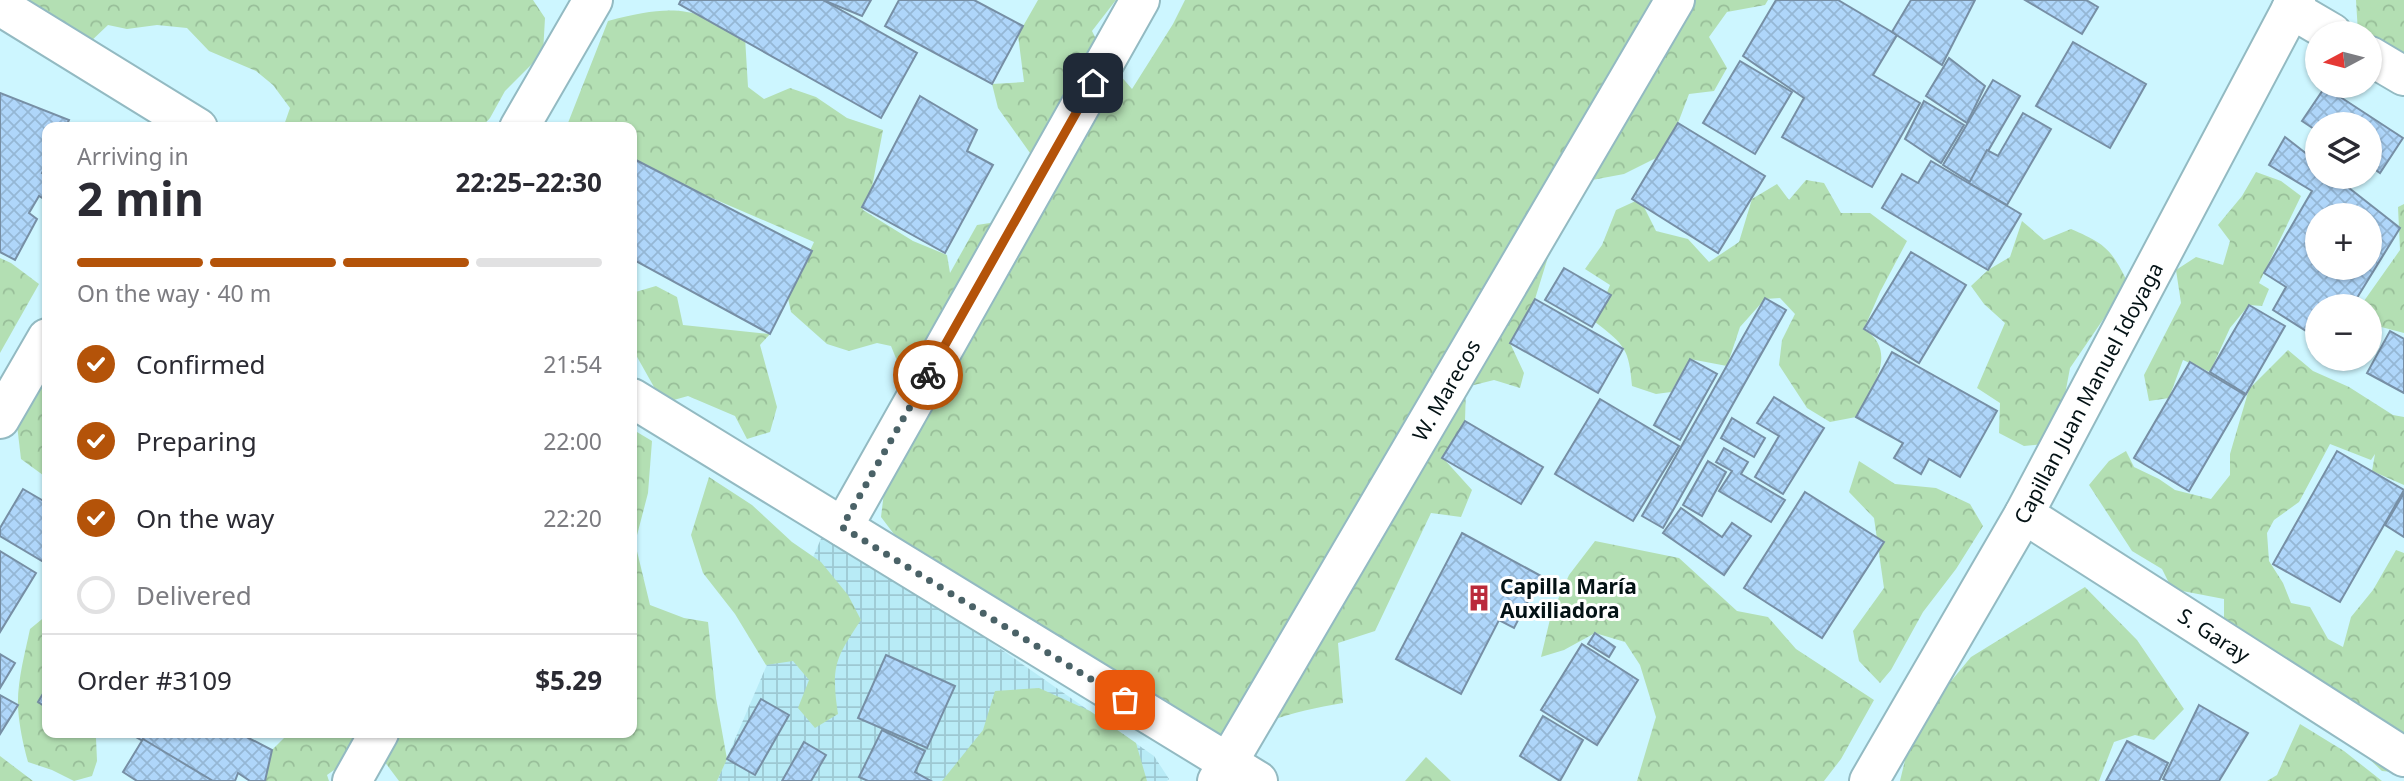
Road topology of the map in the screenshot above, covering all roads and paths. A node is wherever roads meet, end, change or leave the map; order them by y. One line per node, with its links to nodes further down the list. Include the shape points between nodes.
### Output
1 (593, 0): 10 (street)
2 (1140, 0): 15 (street)
3 (1675, 0): 18 (street, W. Marecos)
4 (2293, 5): 6 (street); 14 (street, Capillan Juan Manuel Idoyaga)
5 (0, 6): 9 (street)
6 (2315, 21)
7 (2382, 63): 8 (street)
8 (2404, 76)
9 (179, 122)
10 (522, 122)
11 (42, 347): 13 (street)
12 (637, 401): 15 (street)
13 (0, 419)
14 (2024, 514): 17 (street, S. Garay); 20 (street, Capillan Juan Manuel Idoyaga)
15 (842, 527): 18 (street)
16 (376, 738): 19 (street)
17 (2404, 757)
18 (1234, 775)
19 (352, 781)
20 (1869, 781)

